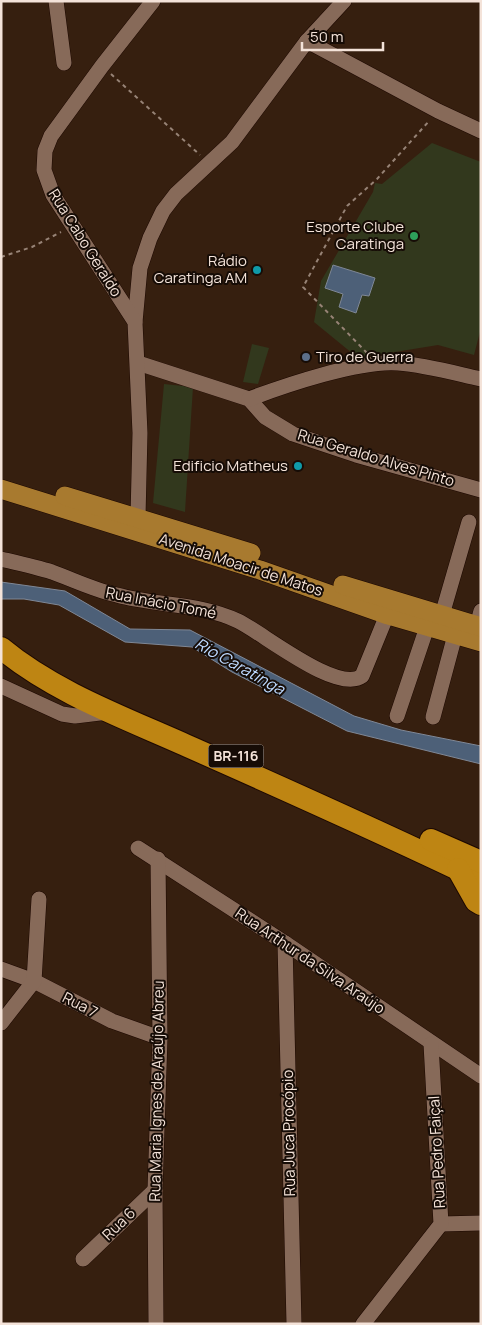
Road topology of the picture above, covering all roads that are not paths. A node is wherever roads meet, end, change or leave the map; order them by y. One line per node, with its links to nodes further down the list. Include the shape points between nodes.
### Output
1 (56, 1): 5 (street)
2 (152, 1): 7 (street, Rua Cabo Geraldo, via 102,66 44,151 44,170 53,195)
3 (344, 1): 4 (street)
4 (307, 41): 6 (street); 7 (street, via 232,142 176,194 163,211 140,268)
5 (64, 64)
6 (481, 131)
7 (135, 322): 8 (street, Rua Cabo Geraldo)
8 (138, 363): 10 (street, Rua Geraldo Alves Pinto); 15 (street, Rua Cabo Geraldo, via 140,433)
9 (481, 379): 10 (street, via 423,366 377,363)
10 (249, 399): 13 (street, Rua Geraldo Alves Pinto, via 265,417 293,434)
11 (1, 477): 15 (main road, Avenida Moacir de Matos)
12 (1, 489): 15 (main road, Avenida Moacir de Matos)
13 (481, 490)
14 (470, 522): 18 (street)
15 (136, 524): 17 (main road, Avenida Moacir de Matos, via 260,570)
16 (1, 558): 17 (street, Rua Inácio Tomé, via 118,596 217,613 256,630 313,667 347,680 362,676)
17 (390, 608): 18 (main road, Avenida Moacir de Matos)
18 (434, 621): 19 (main road, Avenida Moacir de Matos); 20 (main road, Avenida Moacir de Matos); 26 (street)
19 (480, 626): 20 (main road, Avenida Moacir de Matos)
20 (455, 635): 27 (street)
21 (2, 647): 22 (highway, BR-116); 30 (highway, BR-116, via 95,694)
22 (22, 664): 24 (street); 25 (highway, BR-116)
23 (1, 686): 24 (street)
24 (21, 695): 25 (street, via 54,712 70,716)
25 (112, 712): 31 (highway, BR-116)
26 (397, 716)
27 (433, 717)
28 (138, 848): 29 (street, Rua Arthur da Silva Araújo)
29 (158, 859): 35 (street, Rua Arthur da Silva Araújo); 39 (street, Rua Maria Ignes de Araújo Abreu)
30 (481, 862)
31 (458, 869): 32 (highway, BR-116); 34 (highway, via 476,901)
32 (481, 880)
33 (39, 899): 37 (street)
34 (481, 904)
35 (285, 943): 40 (street, Rua Arthur da Silva Araújo); 47 (street, Rua Juca Procópio)
36 (1, 969): 37 (street, Rua 7)
37 (34, 981): 38 (street); 39 (street, Rua 7, via 112,1021)
38 (1, 1023)
39 (160, 1038): 42 (street, Rua Maria Ignes de Araújo Abreu)
40 (431, 1044): 41 (street, Rua Arthur da Silva Araújo); 44 (street, Rua Pedro Faiçal)
41 (481, 1076)
42 (155, 1190): 45 (street, Rua 6); 46 (street, Rua Maria Ignes de Araújo Abreu)
43 (481, 1223): 44 (street)
44 (441, 1224): 48 (street, Rua Pedro Faiçal)
45 (83, 1259)
46 (156, 1324)
47 (294, 1324)
48 (363, 1324)

